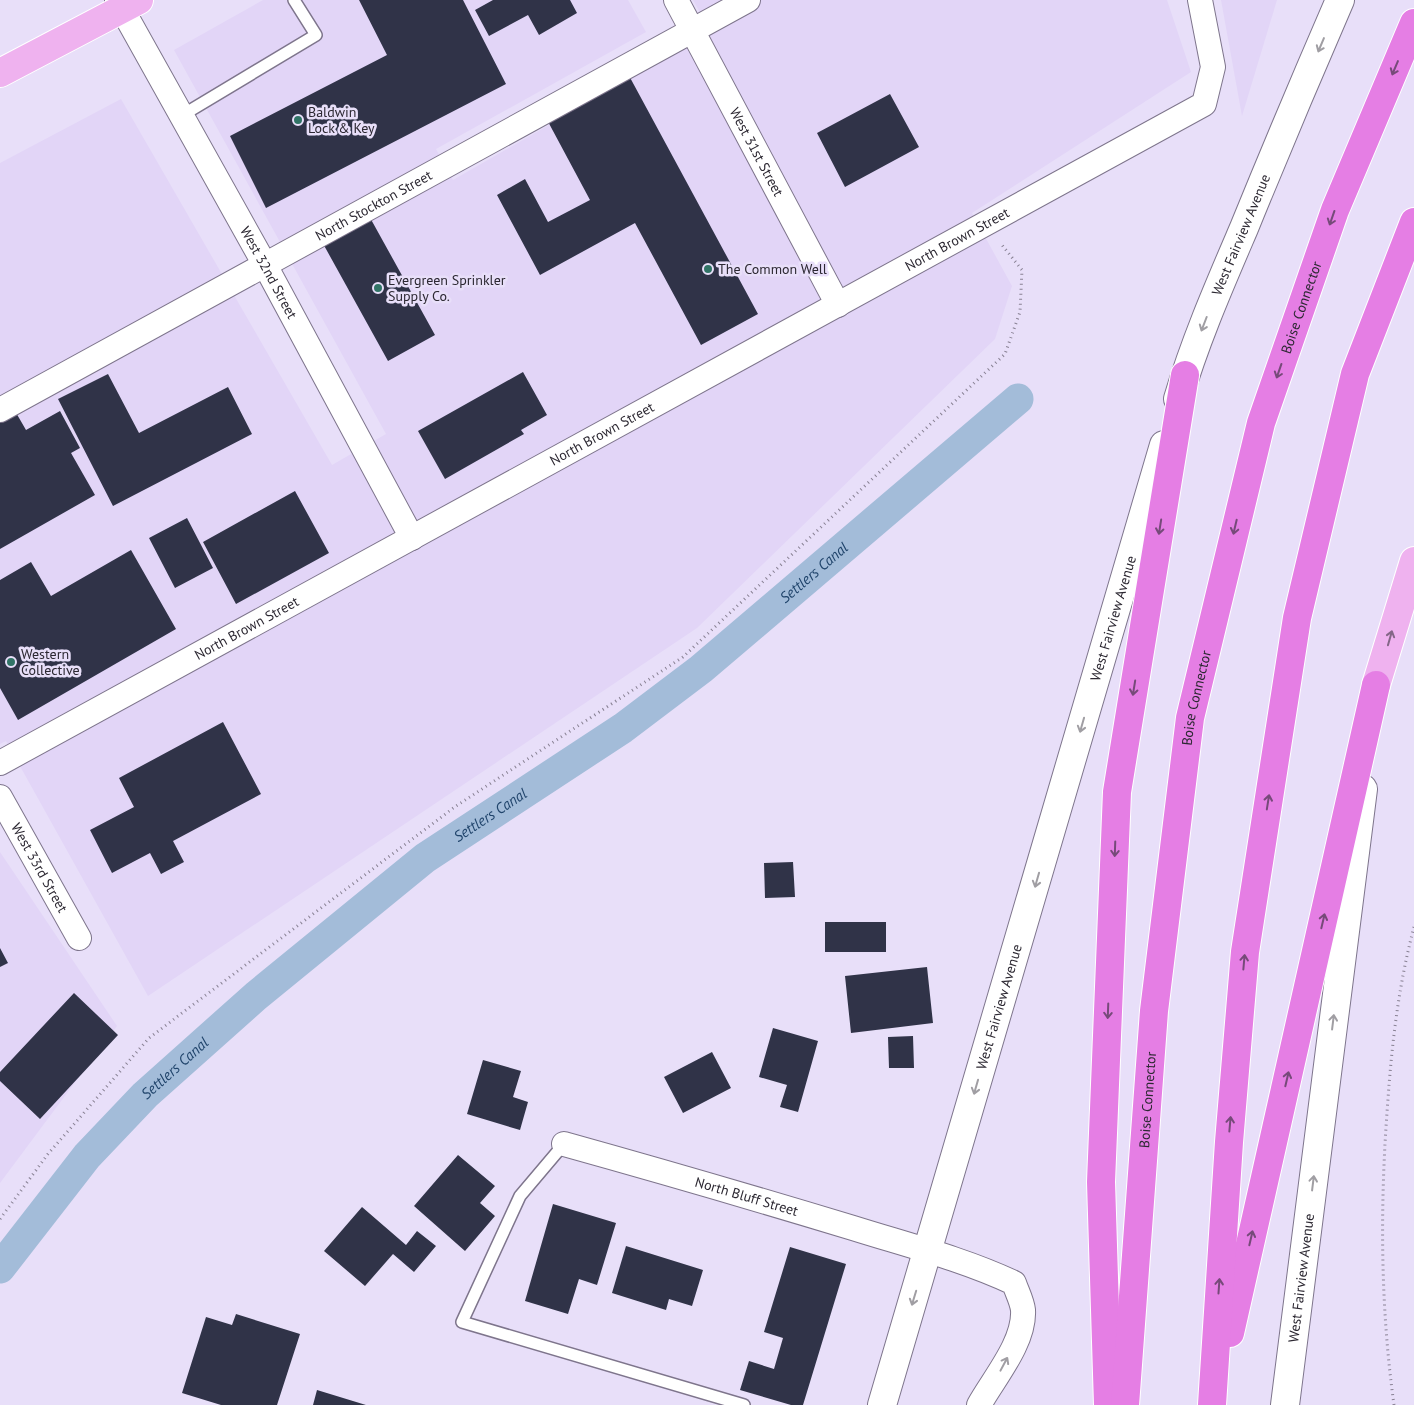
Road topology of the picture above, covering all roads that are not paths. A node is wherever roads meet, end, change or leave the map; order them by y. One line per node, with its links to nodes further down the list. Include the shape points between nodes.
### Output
1 (294, 0): 10 (lane, via 316,35)
2 (676, 0): 8 (street, West 31st Street)
3 (748, 0): 8 (street, North Stockton Street)
4 (1200, 0): 13 (street, North Brown Street, via 1213,67 1204,104)
5 (1340, 0): 14 (main road, West Fairview Avenue, one-way to 14)
6 (126, 3): 9 (main road); 10 (street, West 32nd Street)
7 (1414, 23): 29 (highway, Boise Connector, one-way to 29, via 1335,210 1261,422 1190,718 1154,1011)
8 (693, 30): 12 (street, North Stockton Street); 13 (street, West 31st Street)
9 (0, 73)
10 (182, 116): 12 (street, West 32nd Street)
11 (1414, 222): 30 (highway, one-way to 11, via 1228,1142 1245,952 1297,618 1355,374)
12 (264, 265): 15 (street, North Stockton Street); 16 (street, West 32nd Street)
13 (838, 305): 16 (street, North Brown Street)
14 (1184, 376): 23 (main road, West Fairview Avenue, one-way to 23); 28 (highway, one-way to 28, via 1117,792 1101,1182)
15 (0, 410)
16 (412, 538): 19 (street, North Brown Street)
17 (1414, 561): 18 (main road, West Fairview Avenue, one-way to 17)
18 (1376, 685): 30 (highway, one-way to 18); 31 (main road, West Fairview Avenue, one-way to 18)
19 (0, 763)
20 (0, 797): 21 (street, West 33rd Street)
21 (80, 938)
22 (564, 1144): 23 (street, North Bluff Street); 24 (lane, via 520,1196 462,1322)
23 (928, 1251): 26 (main road, West Fairview Avenue, one-way to 26); 27 (street, one-way to 23, via 1019,1335 1023,1310 1014,1284 982,1268)
24 (710, 1400): 25 (lane)
25 (744, 1405)
26 (882, 1405)
27 (979, 1405)
28 (1108, 1405)
29 (1125, 1405)
30 (1213, 1405)
31 (1285, 1405)

